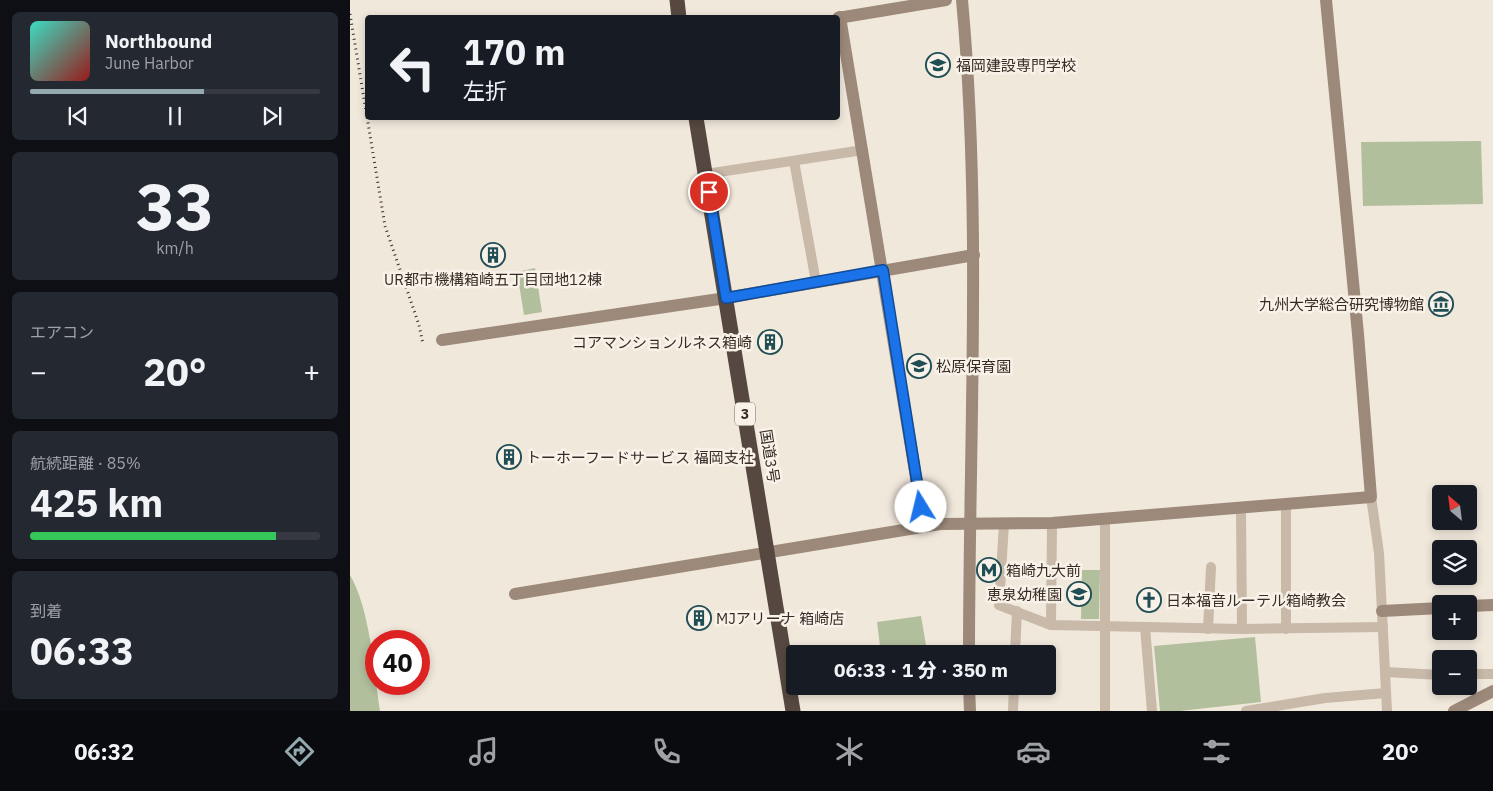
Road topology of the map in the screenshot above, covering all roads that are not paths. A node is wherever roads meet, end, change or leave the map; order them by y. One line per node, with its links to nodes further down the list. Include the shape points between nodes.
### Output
1 (676, 0): 5 (highway)
2 (946, 0): 6 (street)
3 (962, 0): 12 (street, via 971,132)
4 (1326, 0): 17 (street)
5 (679, 15)
6 (840, 18)
7 (840, 24): 9 (street)
8 (696, 120): 11 (highway, 国道3号 / 3)
9 (862, 150): 10 (street); 13 (street)
10 (794, 161): 11 (street); 14 (street)
11 (706, 174): 15 (highway, 国道3号 / 3)
12 (974, 255): 13 (street); 22 (street)
13 (883, 270): 14 (street); 24 (street)
14 (816, 282): 15 (street)
15 (726, 298): 16 (street); 25 (highway, 国道3号 / 3)
16 (442, 340)
17 (1371, 497): 18 (street); 32 (street)
18 (1286, 504): 19 (street); 39 (street)
19 (1241, 508): 20 (street); 38 (street)
20 (1106, 519): 21 (street); 36 (street)
21 (1052, 523): 23 (street); 33 (street)
22 (969, 524): 23 (street); 24 (street); 40 (street)
23 (1004, 524): 31 (street, via 999,605)
24 (924, 526): 25 (street)
25 (768, 553): 27 (street); 50 (highway, 国道3号 / 3)
26 (1211, 567): 37 (street)
27 (515, 594)
28 (1493, 605): 29 (street)
29 (1477, 606)
30 (1432, 608): 32 (street)
31 (1017, 611): 33 (street); 41 (street)
32 (1382, 611): 35 (street)
33 (1051, 624): 36 (street)
34 (1145, 627): 36 (street); 37 (street); 54 (street)
35 (1383, 627): 39 (street); 42 (street)
36 (1106, 628): 53 (street)
37 (1208, 629): 38 (street)
38 (1242, 629): 39 (street)
39 (1286, 629)
40 (970, 645)
41 (1016, 645)
42 (1385, 672): 45 (street); 47 (street)
43 (1477, 674): 44 (street)
44 (1493, 674)
45 (1432, 675)
46 (1493, 691): 57 (street)
47 (1386, 693): 55 (street, via 1325,698); 56 (street)
48 (970, 695): 51 (street)
49 (1014, 695): 52 (street)
50 (793, 711)
51 (970, 711)
52 (1013, 711)
53 (1105, 711)
54 (1152, 711)
55 (1246, 711)
56 (1387, 711)
57 (1454, 711)

